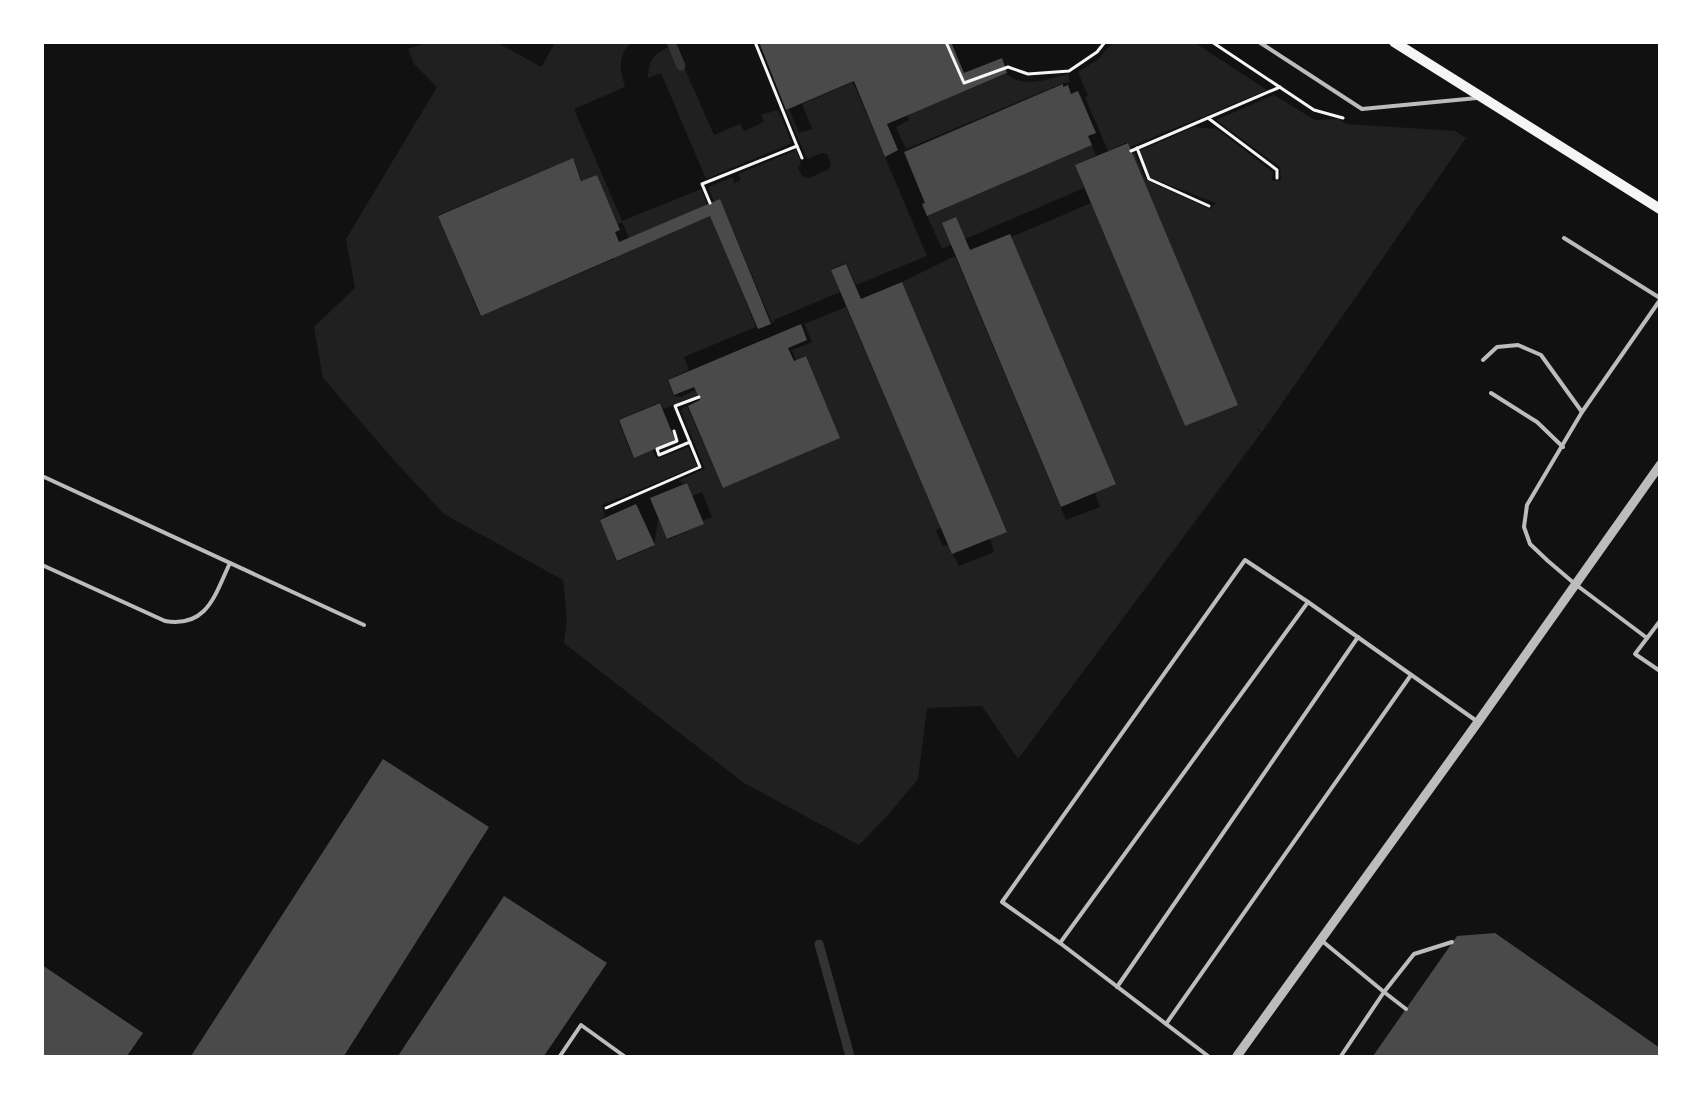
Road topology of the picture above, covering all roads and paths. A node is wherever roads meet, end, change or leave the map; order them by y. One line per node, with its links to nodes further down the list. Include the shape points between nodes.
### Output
1 (755, 42): 9 (path)
2 (946, 42): 3 (path, via 964,83 1008,67 1028,74 1069,71 1097,52)
3 (1105, 42)
4 (1259, 42): 7 (lane, via 1362,109)
5 (1394, 42): 7 (main road)
6 (1280, 88): 8 (path)
7 (1481, 97): 16 (main road)
8 (1208, 118): 10 (path); 13 (path, via 1277,170)
9 (797, 146): 12 (path); 14 (path, via 702,184)
10 (1137, 148): 11 (path); 15 (path, via 1149,179)
11 (1131, 151)
12 (802, 158)
13 (1277, 178)
14 (710, 203)
15 (1209, 206)
16 (1660, 209)
17 (1564, 238): 18 (lane)
18 (1660, 299): 22 (lane)
19 (1483, 360): 22 (lane, via 1497,346 1518,345 1541,355)
20 (1491, 393): 25 (lane, via 1537,422)
21 (699, 397): 24 (path, via 675,406)
22 (1582, 412): 25 (lane)
23 (674, 431): 24 (path, via 677,440 657,449 659,454)
24 (690, 442): 28 (path, via 700,467)
25 (1563, 447): 31 (lane, via 1526,505 1524,527 1530,544)
26 (1660, 465): 31 (street)
27 (42, 476): 29 (lane)
28 (606, 508)
29 (230, 563): 30 (lane, via 205,611 199,617 182,623 165,621); 34 (lane)
30 (42, 565)
31 (1575, 584): 36 (lane); 39 (street)
32 (1308, 602): 35 (lane); 42 (lane); 42 (lane, via 1245,560 1002,902)
33 (1660, 621): 36 (lane)
34 (364, 625)
35 (1358, 637): 38 (lane); 43 (lane)
36 (1647, 638): 37 (lane, via 1635,654)
37 (1660, 671)
38 (1411, 675): 39 (lane); 46 (lane)
39 (1478, 722): 40 (street)
40 (1321, 940): 44 (lane); 50 (street)
41 (1452, 942): 44 (lane, via 1414,954)
42 (1060, 943): 43 (lane)
43 (1117, 987): 46 (lane)
44 (1384, 992): 45 (lane); 51 (lane)
45 (1406, 1009)
46 (1166, 1024): 49 (lane)
47 (560, 1056): 48 (lane, via 581,1024)
48 (624, 1056)
49 (1208, 1056)
50 (1237, 1056)
51 (1341, 1056)

